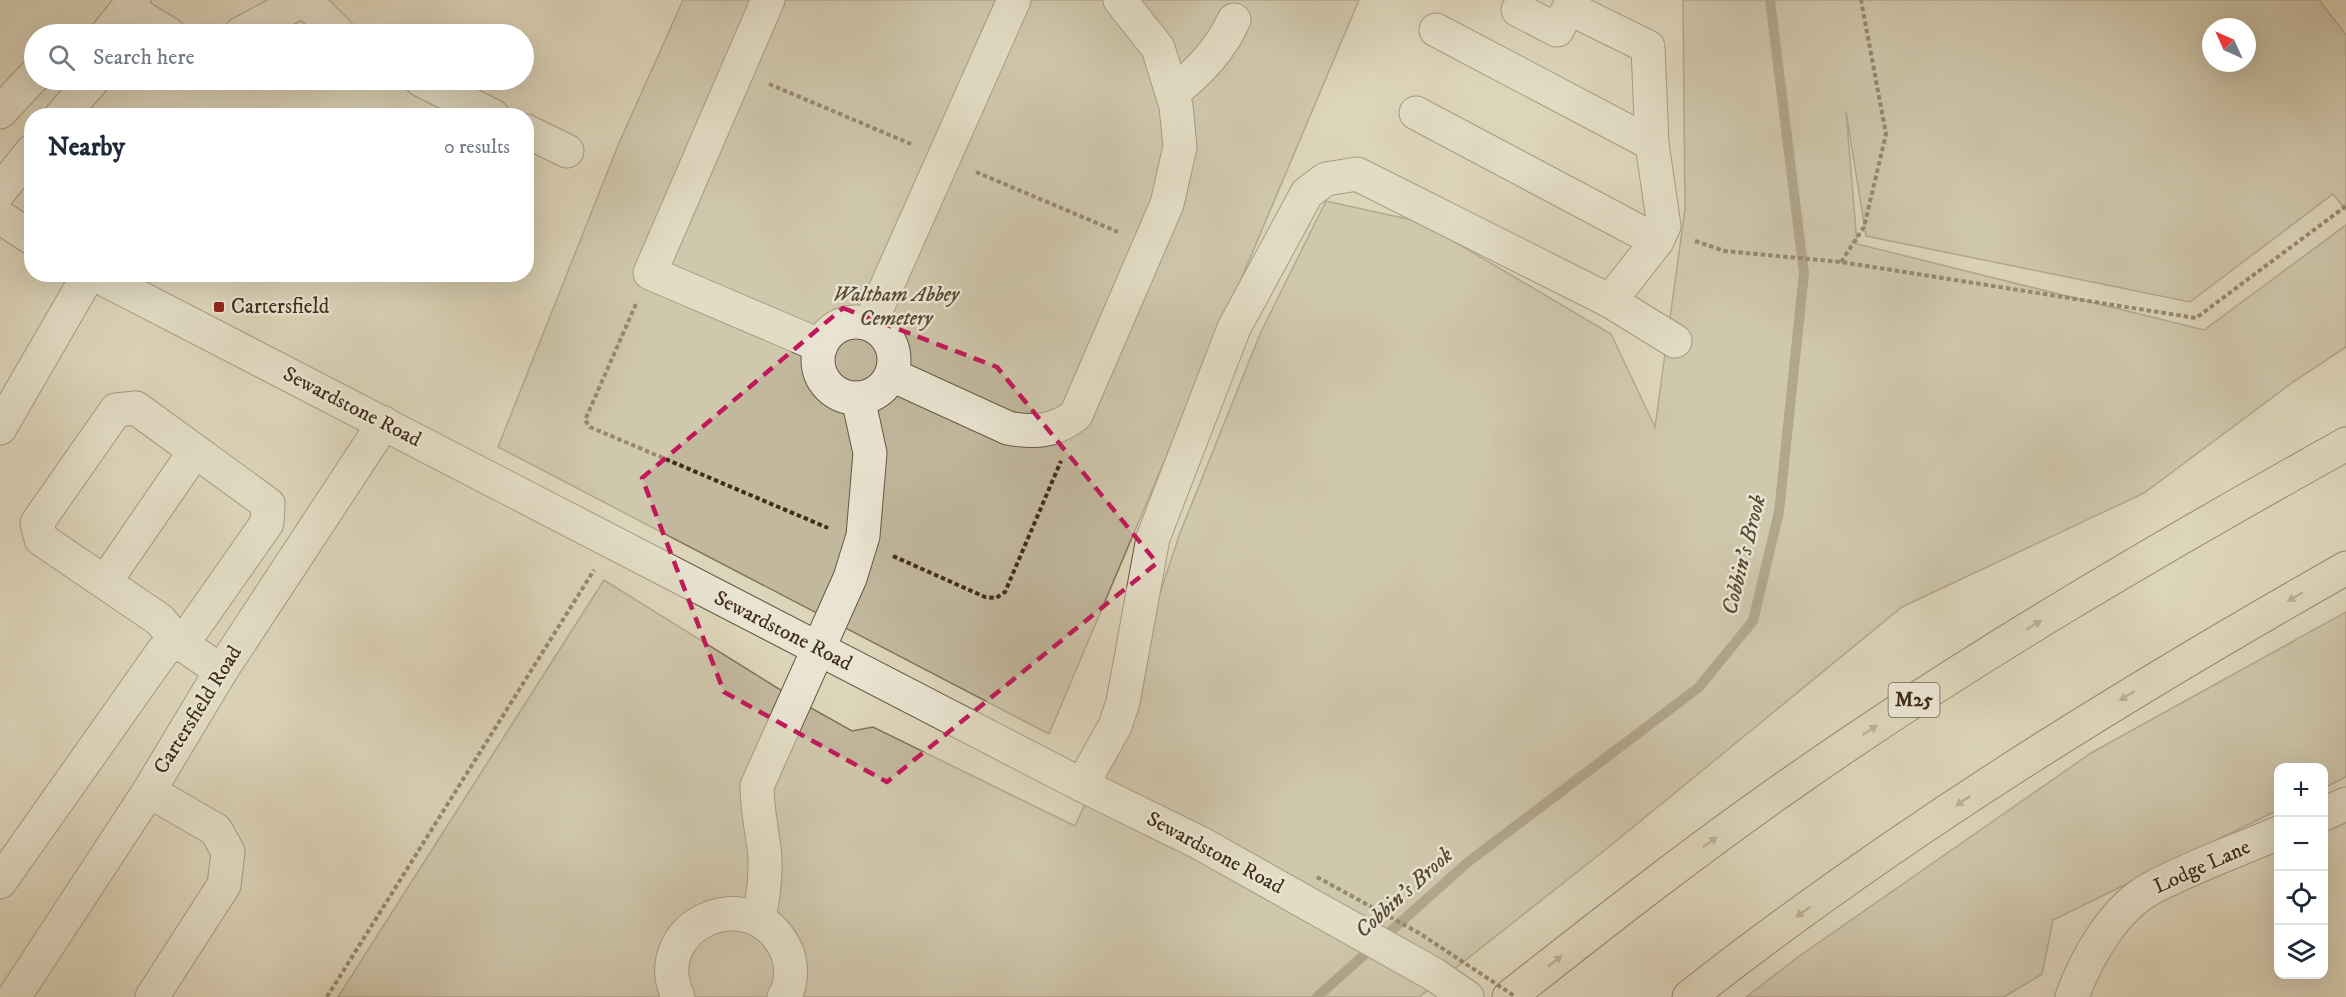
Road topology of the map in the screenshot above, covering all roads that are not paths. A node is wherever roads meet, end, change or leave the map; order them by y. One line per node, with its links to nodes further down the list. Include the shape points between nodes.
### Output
1 (304, 0): 10 (street); 11 (street)
2 (768, 0): 34 (street, via 650,273)
3 (1014, 0): 32 (street)
4 (1120, 0): 16 (street, via 1158,48)
5 (131, 4): 8 (street); 9 (street)
6 (1518, 10): 22 (street, via 1557,30 1569,8 1648,47)
7 (1234, 20): 16 (street, via 1206,64)
8 (115, 24)
9 (156, 24)
10 (259, 24)
11 (329, 24)
12 (1436, 30): 22 (street)
13 (24, 87): 19 (street)
14 (84, 90): 17 (street)
15 (441, 90): 18 (street)
16 (1173, 92): 35 (street, via 1179,147 1167,204 1076,415 1047,431 1008,428)
17 (68, 108)
18 (477, 108)
19 (0, 112)
20 (1416, 113): 28 (street)
21 (534, 136): 23 (street)
22 (1652, 144): 28 (street)
23 (567, 151)
24 (24, 161): 25 (street)
25 (0, 191)
26 (0, 216): 27 (street)
27 (24, 232)
28 (1660, 233): 31 (street)
29 (84, 282): 38 (street)
30 (110, 282): 37 (street, Sewardstone Road)
31 (1610, 301): 33 (street); 46 (street, via 1357,174 1326,179 1307,193 1234,328 1153,538 1123,702 1115,726)
32 (870, 324): 34 (street, via 846,322 834,328); 35 (street, via 881,330 894,350)
33 (1675, 341)
34 (821, 346): 36 (street, via 818,363 828,387 839,395)
35 (892, 375): 36 (street, via 876,393)
36 (858, 398): 44 (street, via 870,453 861,542 850,578)
37 (384, 423): 44 (street, Sewardstone Road); 45 (street, Cartersfield Road)
38 (0, 428)
39 (2346, 444): 58 (highway, M25, one-way to 39, via 1711,841 1965,667)
40 (195, 450): 42 (street); 42 (street, via 136,408 116,410 37,523 41,539); 43 (street, via 268,504 267,523 192,630)
41 (2346, 568): 59 (highway, one-way to 59, via 2035,752 1875,861)
42 (105, 582): 43 (street, via 160,620)
43 (176, 640): 45 (street); 51 (street, via 163,651)
44 (818, 649): 46 (street, Sewardstone Road); 52 (street, via 757,786 765,886 760,913)
45 (220, 671): 47 (street, Cartersfield Road)
46 (1082, 784): 57 (street, Sewardstone Road, via 1200,843 1310,888)
47 (149, 791): 53 (street, Cartersfield Road); 54 (street, via 216,830 228,852 224,885)
48 (2346, 804): 49 (street)
49 (2328, 812)
50 (2274, 835): 60 (street, Lodge Lane, via 2150,888 2116,918 2092,949)
51 (0, 882)
52 (753, 917): 55 (street, via 735,913 716,915 699,922 685,935 675,951 672,970); 56 (street, via 769,926 789,957 790,975)
53 (14, 997)
54 (152, 997)
55 (678, 997)
56 (784, 997)
57 (1467, 997)
58 (1509, 997)
59 (1689, 997)
60 (2072, 997)

